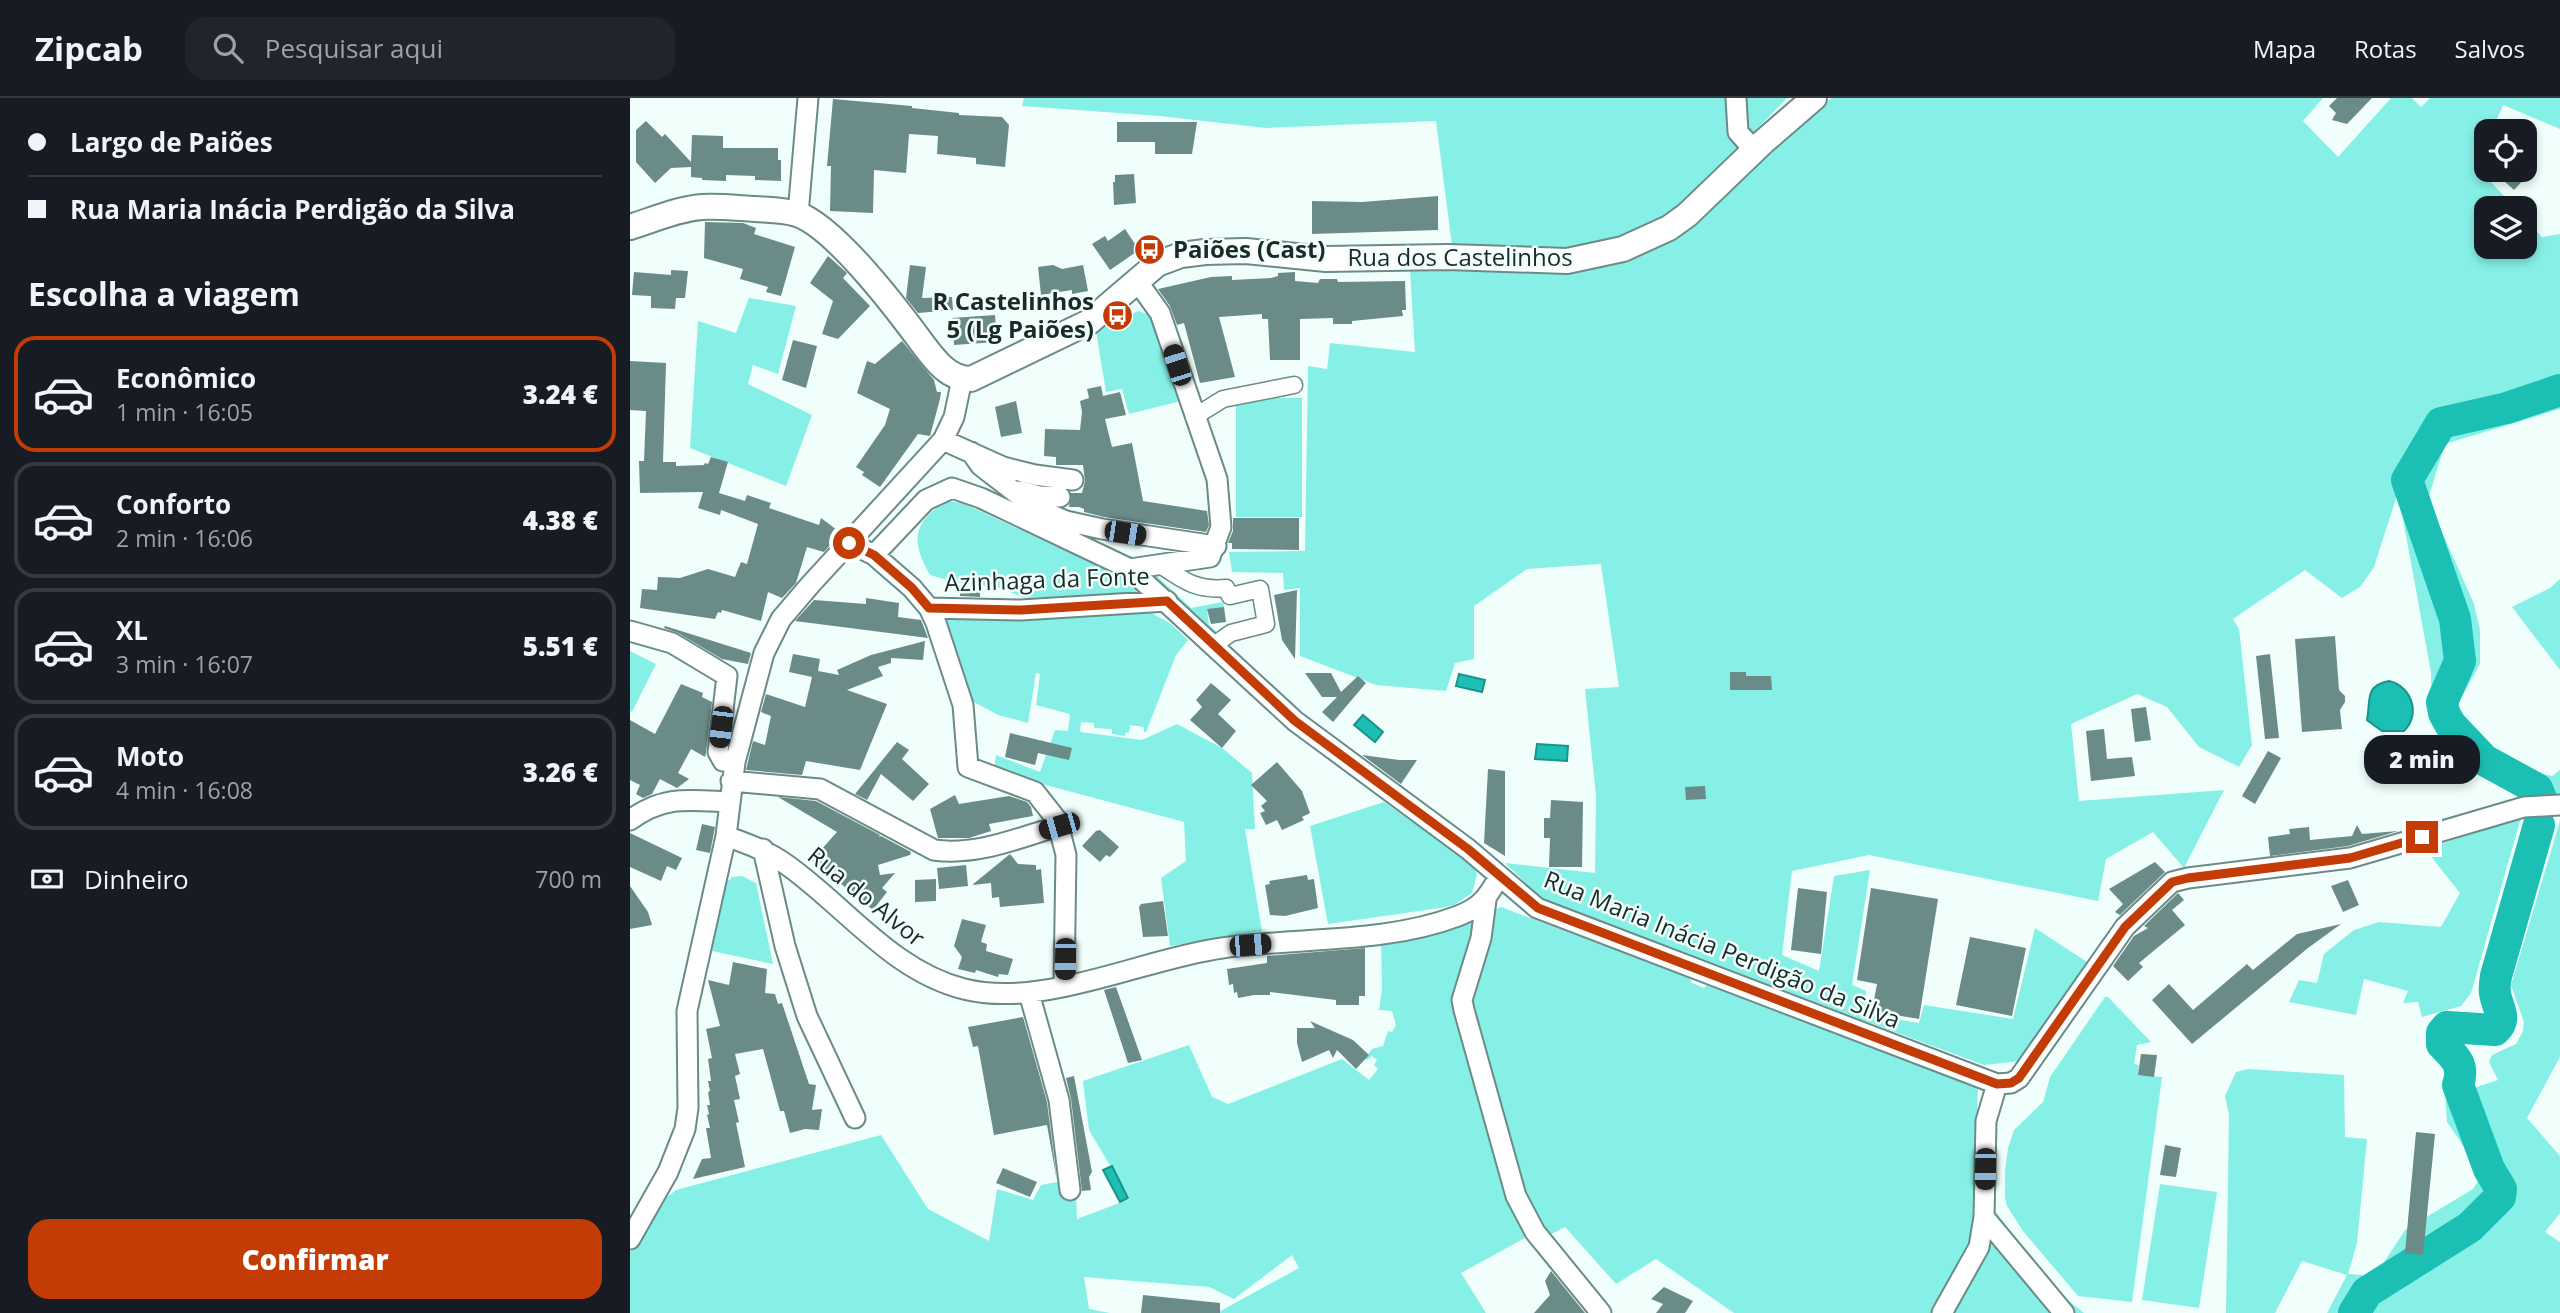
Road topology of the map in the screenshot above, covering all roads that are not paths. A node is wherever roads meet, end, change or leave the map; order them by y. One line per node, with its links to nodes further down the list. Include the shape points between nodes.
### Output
1 (808, 98): 5 (street)
2 (1736, 98): 4 (street, via 1738,132)
3 (1814, 98): 4 (street, Rua dos Castelinhos)
4 (1754, 150): 7 (street, Rua dos Castelinhos, via 1669,228 1623,249 1597,255 1556,261 1326,259 1205,252 1157,264)
5 (798, 214): 6 (street, via 700,207); 8 (street, via 832,239 891,301 933,358)
6 (630, 227)
7 (1137, 281): 8 (street, Rua dos Castelinhos, via 1089,321 980,375); 10 (street, via 1160,313)
8 (962, 379): 11 (street, via 954,417)
9 (1294, 385): 10 (street, via 1223,399)
10 (1194, 417): 17 (street, via 1217,478 1221,527)
11 (943, 440): 12 (street); 16 (street)
12 (971, 453): 13 (street, via 1003,467); 14 (street)
13 (1073, 480)
14 (1010, 488): 15 (street); 17 (street, via 1037,509 1066,522)
15 (1060, 497)
16 (849, 543): 18 (street); 25 (street, via 781,620 764,653)
17 (1216, 546): 19 (street, via 1210,557)
18 (874, 555): 20 (street, Rua Maria Inácia Perdigão da Silva, via 926,500 952,488); 22 (street)
19 (1159, 564): 20 (street); 24 (street, via 1195,587 1226,588 1230,596 1260,589 1266,624 1231,633)
20 (1130, 569): 21 (street, Rua Maria Inácia Perdigão da Silva)
21 (1167, 601): 22 (street, Azinhaga da Fonte, via 1021,610); 24 (street, Rua Maria Inácia Perdigão da Silva)
22 (929, 608): 29 (street, via 963,705 968,767 1035,792)
23 (630, 631): 25 (street, via 672,643 726,676 718,752)
24 (1214, 645): 32 (street, Rua Maria Inácia Perdigão da Silva, via 1295,721)
25 (733, 772): 26 (street); 29 (street, via 820,789 934,850 971,851)
26 (729, 803): 28 (street, via 676,799); 30 (street)
27 (2560, 805): 36 (street, via 2524,807 2350,858 2172,882 2125,927 2019,1078)
28 (630, 821)
29 (1059, 826): 34 (street, via 1066,855)
30 (726, 836): 31 (street, Rua do Alvor); 40 (street, via 687,1011 685,1129 668,1172)
31 (762, 849): 35 (street, Rua do Alvor, via 902,961 939,981 996,994); 37 (street, via 807,1016)
32 (1499, 877): 33 (street); 36 (street, Rua Maria Inácia Perdigão da Silva, via 1538,908)
33 (1486, 900): 34 (street, Rua do Alvor, via 1459,915 1404,930 1224,947); 41 (street, via 1481,938 1462,1000 1516,1196 1535,1232)
34 (1064, 985): 35 (street, Rua do Alvor)
35 (1029, 993): 38 (street, via 1059,1100)
36 (1997, 1084): 39 (street, via 1986,1121)
37 (855, 1118)
38 (1069, 1190)
39 (1984, 1217): 42 (street, via 1979,1247); 43 (street)
40 (630, 1239)
41 (1601, 1313)
42 (1942, 1313)
43 (2064, 1313)

